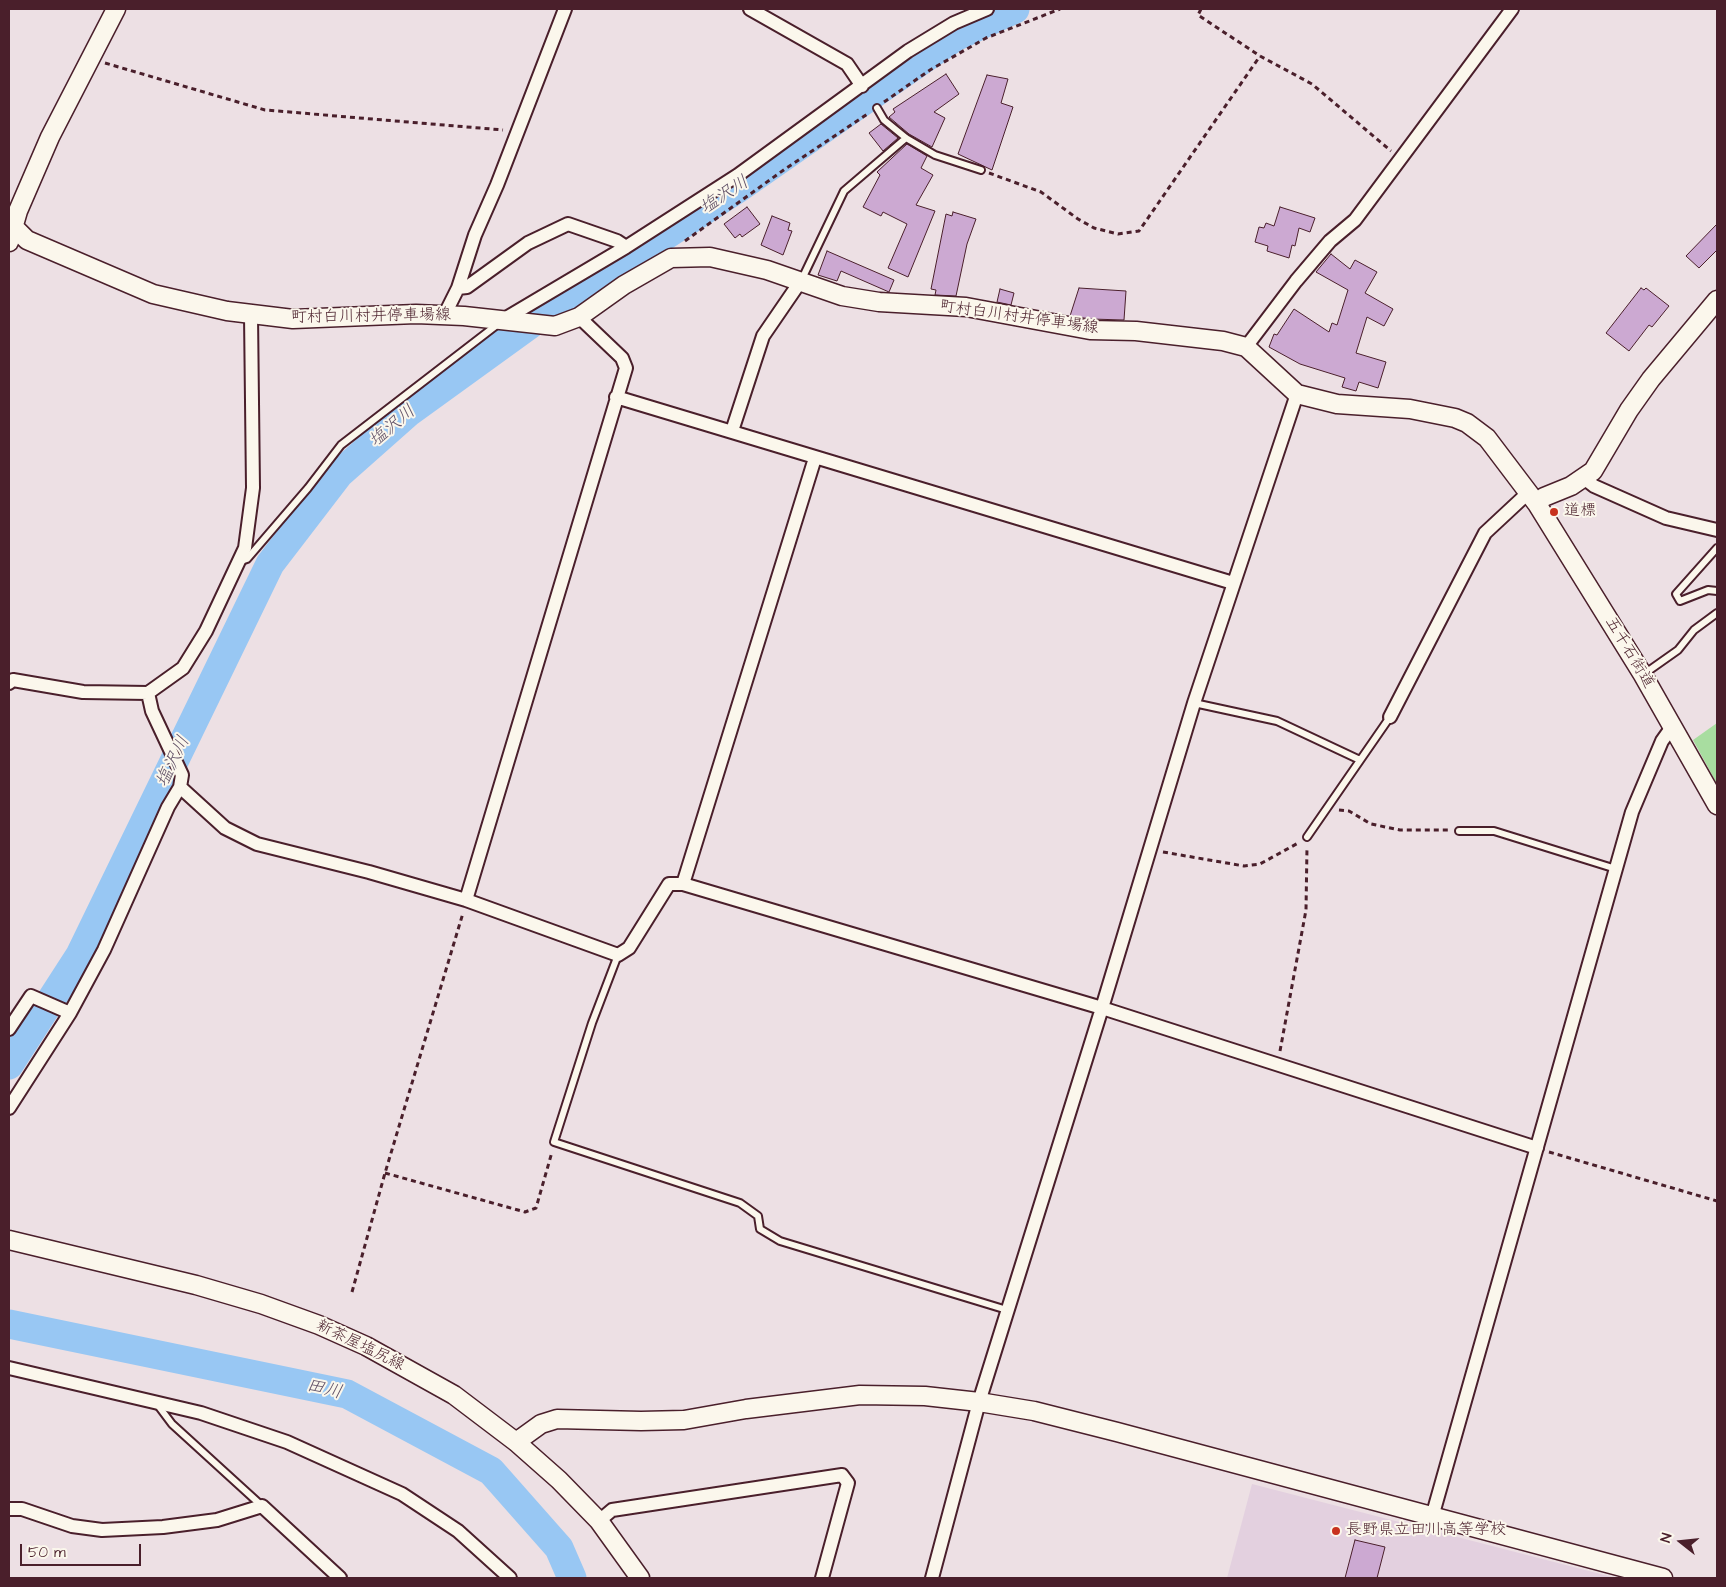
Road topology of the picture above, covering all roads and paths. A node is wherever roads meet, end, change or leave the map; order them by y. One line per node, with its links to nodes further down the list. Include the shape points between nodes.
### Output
1 (116, 9): 9 (main road)
2 (565, 9): 12 (street)
3 (750, 9): 10 (street, via 847,64)
4 (987, 9): 10 (street, via 954,23 908,51)
5 (1060, 9): 11 (path, via 986,38 930,70)
6 (1201, 9): 8 (path, via 1198,15)
7 (1512, 9): 14 (street)
8 (1260, 56): 14 (path, via 1312,84); 15 (path, via 1139,231 1118,234 1094,228 1041,192)
9 (90, 59): 12 (path, via 265,110); 16 (main road, via 50,137)
10 (862, 86): 17 (street, via 738,175)
11 (877, 108): 13 (lane, via 884,120); 18 (path, via 678,246)
12 (516, 133): 20 (street, via 475,235)
13 (906, 138): 15 (lane, via 935,155); 19 (lane, via 844,191)
14 (1401, 160): 26 (street, via 1355,220 1330,240 1296,281)
15 (981, 170)
16 (10, 231): 22 (main road, 町村白川村井停車場線, via 153,294)
17 (626, 247): 20 (street, via 568,224 528,243 467,287); 25 (street)
18 (671, 258): 19 (main road, 町村白川村井停車場線, via 710,257 767,270); 24 (main road, 町村白川村井停車場線, via 624,285)
19 (800, 282): 26 (main road, 町村白川村井停車場線, via 842,296 880,302 966,307 1090,330 1182,336); 29 (street, via 763,336)
20 (458, 288): 23 (street)
21 (1717, 300): 31 (main road, via 1651,379)
22 (251, 315): 23 (main road, 町村白川村井停車場線, via 303,319 416,314); 35 (street, via 253,488 245,548)
23 (444, 316): 25 (main road, 町村白川村井停車場線)
24 (579, 317): 25 (main road, 町村白川村井停車場線, via 555,326); 28 (street, via 622,358 626,368)
25 (506, 321): 35 (lane, via 342,445 253,552)
26 (1246, 347): 27 (main road)
27 (1297, 394): 32 (main road, via 1337,404 1410,409 1467,423 1487,438); 36 (street)
28 (616, 397): 29 (street); 54 (street)
29 (732, 431): 30 (street)
30 (815, 458): 36 (street); 53 (street)
31 (1585, 479): 32 (main road); 33 (street, via 1666,518)
32 (1533, 498): 39 (main road, 五千石街道); 43 (street, via 1485,533)
33 (1717, 530)
34 (1717, 548): 37 (lane, via 1676,594 1680,601 1708,590)
35 (240, 561): 41 (street, via 206,631 183,668)
36 (1233, 583): 42 (street)
37 (1717, 591)
38 (1717, 613): 39 (lane, via 1694,630 1678,650)
39 (1643, 675): 44 (main road, 五千石街道)
40 (9, 683): 41 (street, via 13,680 83,692)
41 (148, 693): 46 (street, via 152,711)
42 (1194, 703): 45 (lane, via 1277,721); 51 (street)
43 (1390, 717): 45 (lane)
44 (1672, 727): 47 (main road, 五千石街道); 52 (street, via 1662,740 1632,812)
45 (1360, 760): 48 (lane)
46 (181, 781): 54 (street, via 225,828 257,844); 57 (street, via 104,950)
47 (1717, 804)
48 (1328, 808): 49 (path, via 1349,811 1371,824 1400,830); 50 (lane)
49 (1459, 830): 52 (lane, via 1494,831)
50 (1307, 837): 51 (path, via 1260,864 1244,866); 59 (path, via 1306,910)
51 (1150, 850): 56 (street)
52 (1616, 869): 62 (street)
53 (683, 884): 55 (street, via 669,884 629,948); 56 (street)
54 (466, 900): 55 (street); 63 (path)
55 (618, 955): 61 (lane, via 592,1023)
56 (1102, 1008): 59 (street); 67 (street)
57 (70, 1013): 58 (street, via 31,996); 60 (street)
58 (9, 1029)
59 (1277, 1065): 62 (street)
60 (9, 1108)
61 (554, 1142): 63 (path, via 536,1208 526,1212); 67 (lane, via 740,1202 758,1216 760,1229 780,1241)
62 (1537, 1148): 64 (path); 74 (street)
63 (384, 1173): 66 (path)
64 (1717, 1201)
65 (9, 1240): 71 (main road, 新茶屋塩尻線, via 196,1285 319,1325 366,1346 454,1395)
66 (352, 1292)
67 (1008, 1310): 69 (street)
68 (9, 1368): 70 (street)
69 (979, 1402): 71 (main road, via 925,1396 860,1395 684,1420 557,1418 541,1424); 74 (main road, via 1034,1411); 80 (street)
70 (156, 1403): 72 (lane, via 172,1424); 77 (street, via 201,1413 287,1442 370,1478 402,1494 458,1531)
71 (516, 1442): 75 (main road, 新茶屋塩尻線)
72 (262, 1506): 73 (street, via 217,1520 102,1530 72,1526 22,1509); 76 (street)
73 (9, 1509)
74 (1432, 1517): 81 (main road)
75 (599, 1520): 78 (main road, 新茶屋塩尻線); 79 (street, via 612,1510 842,1475 848,1483)
76 (340, 1578)
77 (510, 1578)
78 (640, 1578)
79 (822, 1578)
80 (932, 1578)
81 (1663, 1578)

